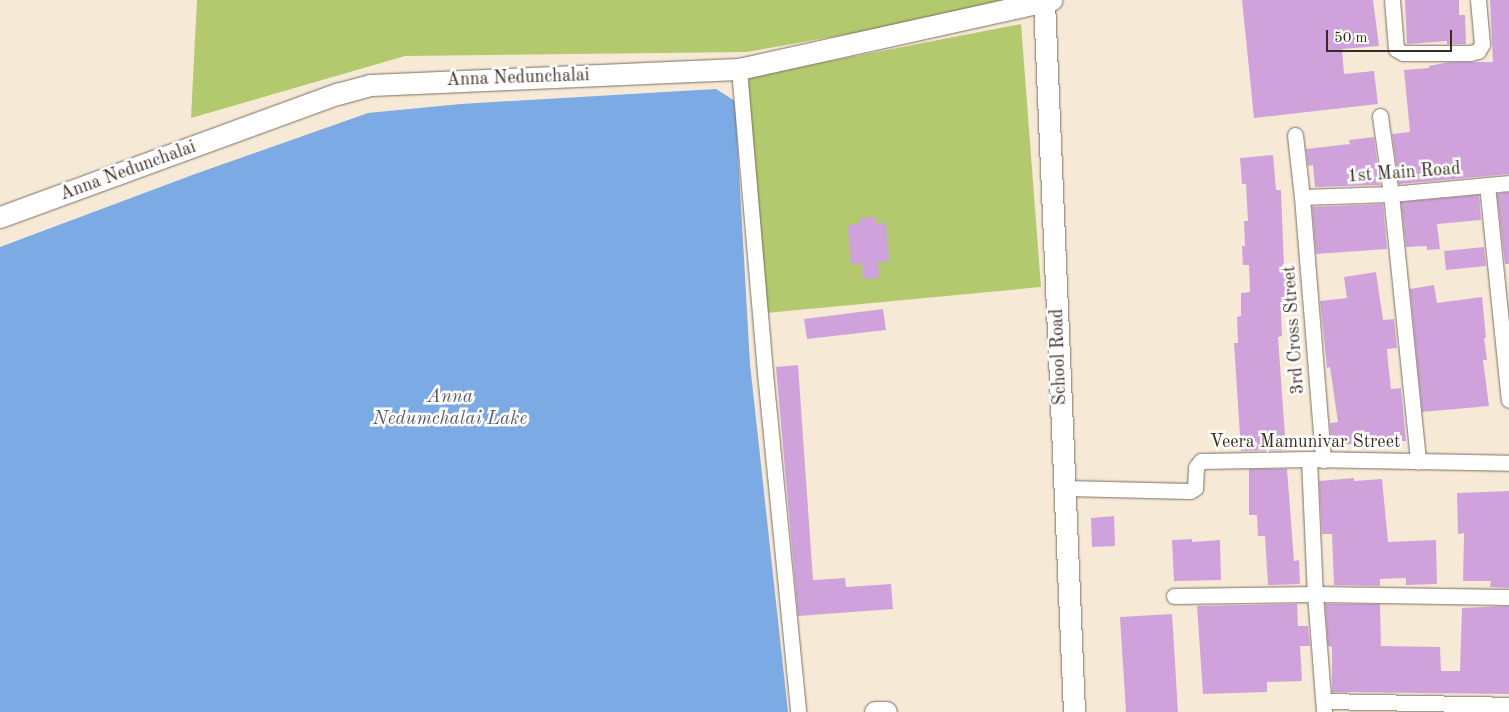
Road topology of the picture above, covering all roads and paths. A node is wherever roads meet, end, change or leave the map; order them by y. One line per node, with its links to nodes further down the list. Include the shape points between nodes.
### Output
1 (1392, 0): 2 (street, via 1396,49 1403,53 1470,53 1482,44)
2 (1478, 0)
3 (1048, 1): 4 (street, Anna Nedunchalai); 16 (street, School Road)
4 (738, 69): 11 (street, Anna Nedunchalai, via 370,85 337,94); 22 (street)
5 (1380, 116): 9 (street)
6 (1295, 135): 10 (street, 3rd Cross Street)
7 (1509, 183): 8 (street, 1st Main Road)
8 (1487, 185): 9 (street, 1st Main Road); 12 (street)
9 (1392, 194): 10 (street, 1st Main Road); 14 (street)
10 (1302, 197): 13 (street, 3rd Cross Street)
11 (0, 217)
12 (1509, 400)
13 (1316, 460): 14 (street, Veera Mamunivar Street); 16 (street, Veera Mamunivar Street, via 1201,461 1196,467 1195,488 1190,491); 17 (street, 3rd Cross Street)
14 (1418, 462): 15 (street, Veera Mamunivar Street)
15 (1509, 463)
16 (1065, 488): 25 (street, School Road)
17 (1315, 594): 18 (street); 19 (street); 21 (street, 3rd Cross Street)
18 (1174, 596)
19 (1509, 597)
20 (1509, 705): 21 (street)
21 (1324, 707)
22 (798, 712)
23 (875, 712): 24 (street)
24 (886, 712)
25 (1074, 712)

